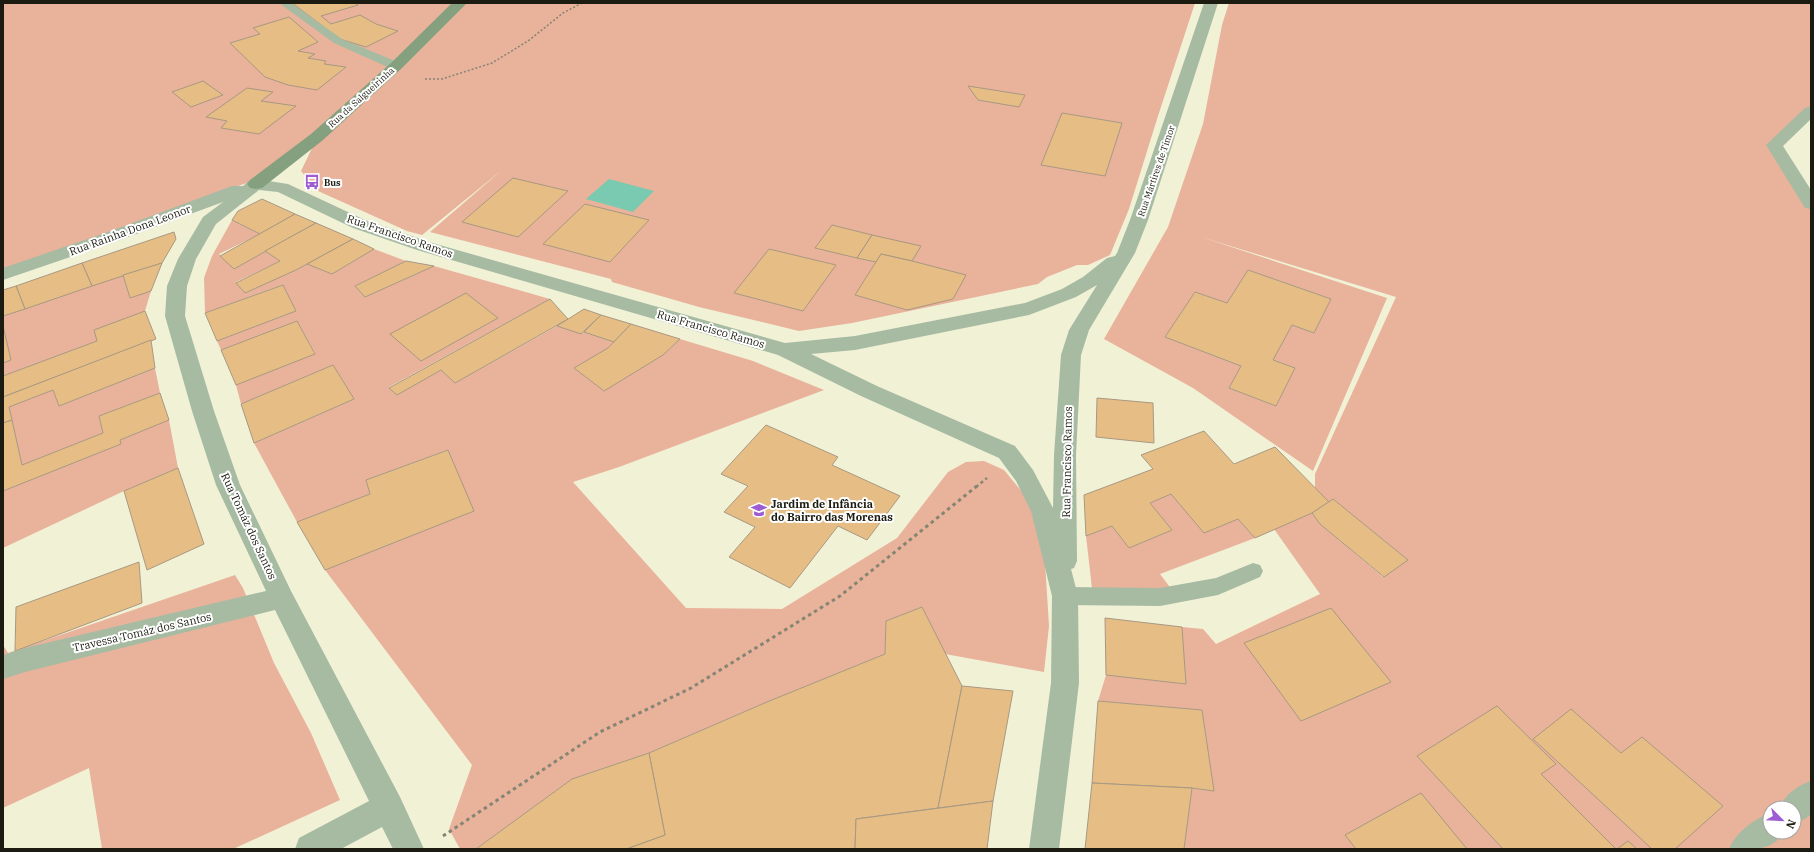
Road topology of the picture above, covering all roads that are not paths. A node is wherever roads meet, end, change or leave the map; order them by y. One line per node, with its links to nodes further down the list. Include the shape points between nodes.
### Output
1 (284, 3): 4 (lane, via 338,41)
2 (460, 3): 4 (street, Rua da Salgueirinha)
3 (1211, 3): 8 (street, Rua Mártires de Timor)
4 (396, 66): 6 (street, Rua da Salgueirinha, via 317,138)
5 (1811, 111): 7 (street, via 1774,145)
6 (256, 184): 9 (street, Rua Rainha Dona Leonor); 11 (street, Rua Francisco Ramos, via 282,188 359,224 423,246); 14 (street, Rua Tomáz dos Santos, via 208,221 187,259 177,286 175,316 228,484)
7 (1811, 204)
8 (1126, 253): 10 (street, Rua Mártires de Timor); 11 (street, via 1090,281 1069,293 1029,309 855,343)
9 (3, 274)
10 (1079, 330): 13 (street, Rua Francisco Ramos, via 1071,355 1065,448)
11 (785, 350): 13 (street, Rua Francisco Ramos, via 869,391 1007,452 1025,476 1043,511)
12 (1253, 571): 13 (lane, via 1218,586 1160,597)
13 (1065, 596): 22 (street, Rua Francisco Ramos, via 1065,683)
14 (282, 598): 15 (street, Travessa Tomáz dos Santos); 18 (street, Rua Tomáz dos Santos)
15 (3, 667)
16 (1811, 795): 17 (street)
17 (1802, 802)
18 (389, 807): 20 (street); 21 (street, Rua Tomáz dos Santos)
19 (1762, 834): 23 (street)
20 (310, 849)
21 (410, 849)
22 (1044, 849)
23 (1744, 849)

